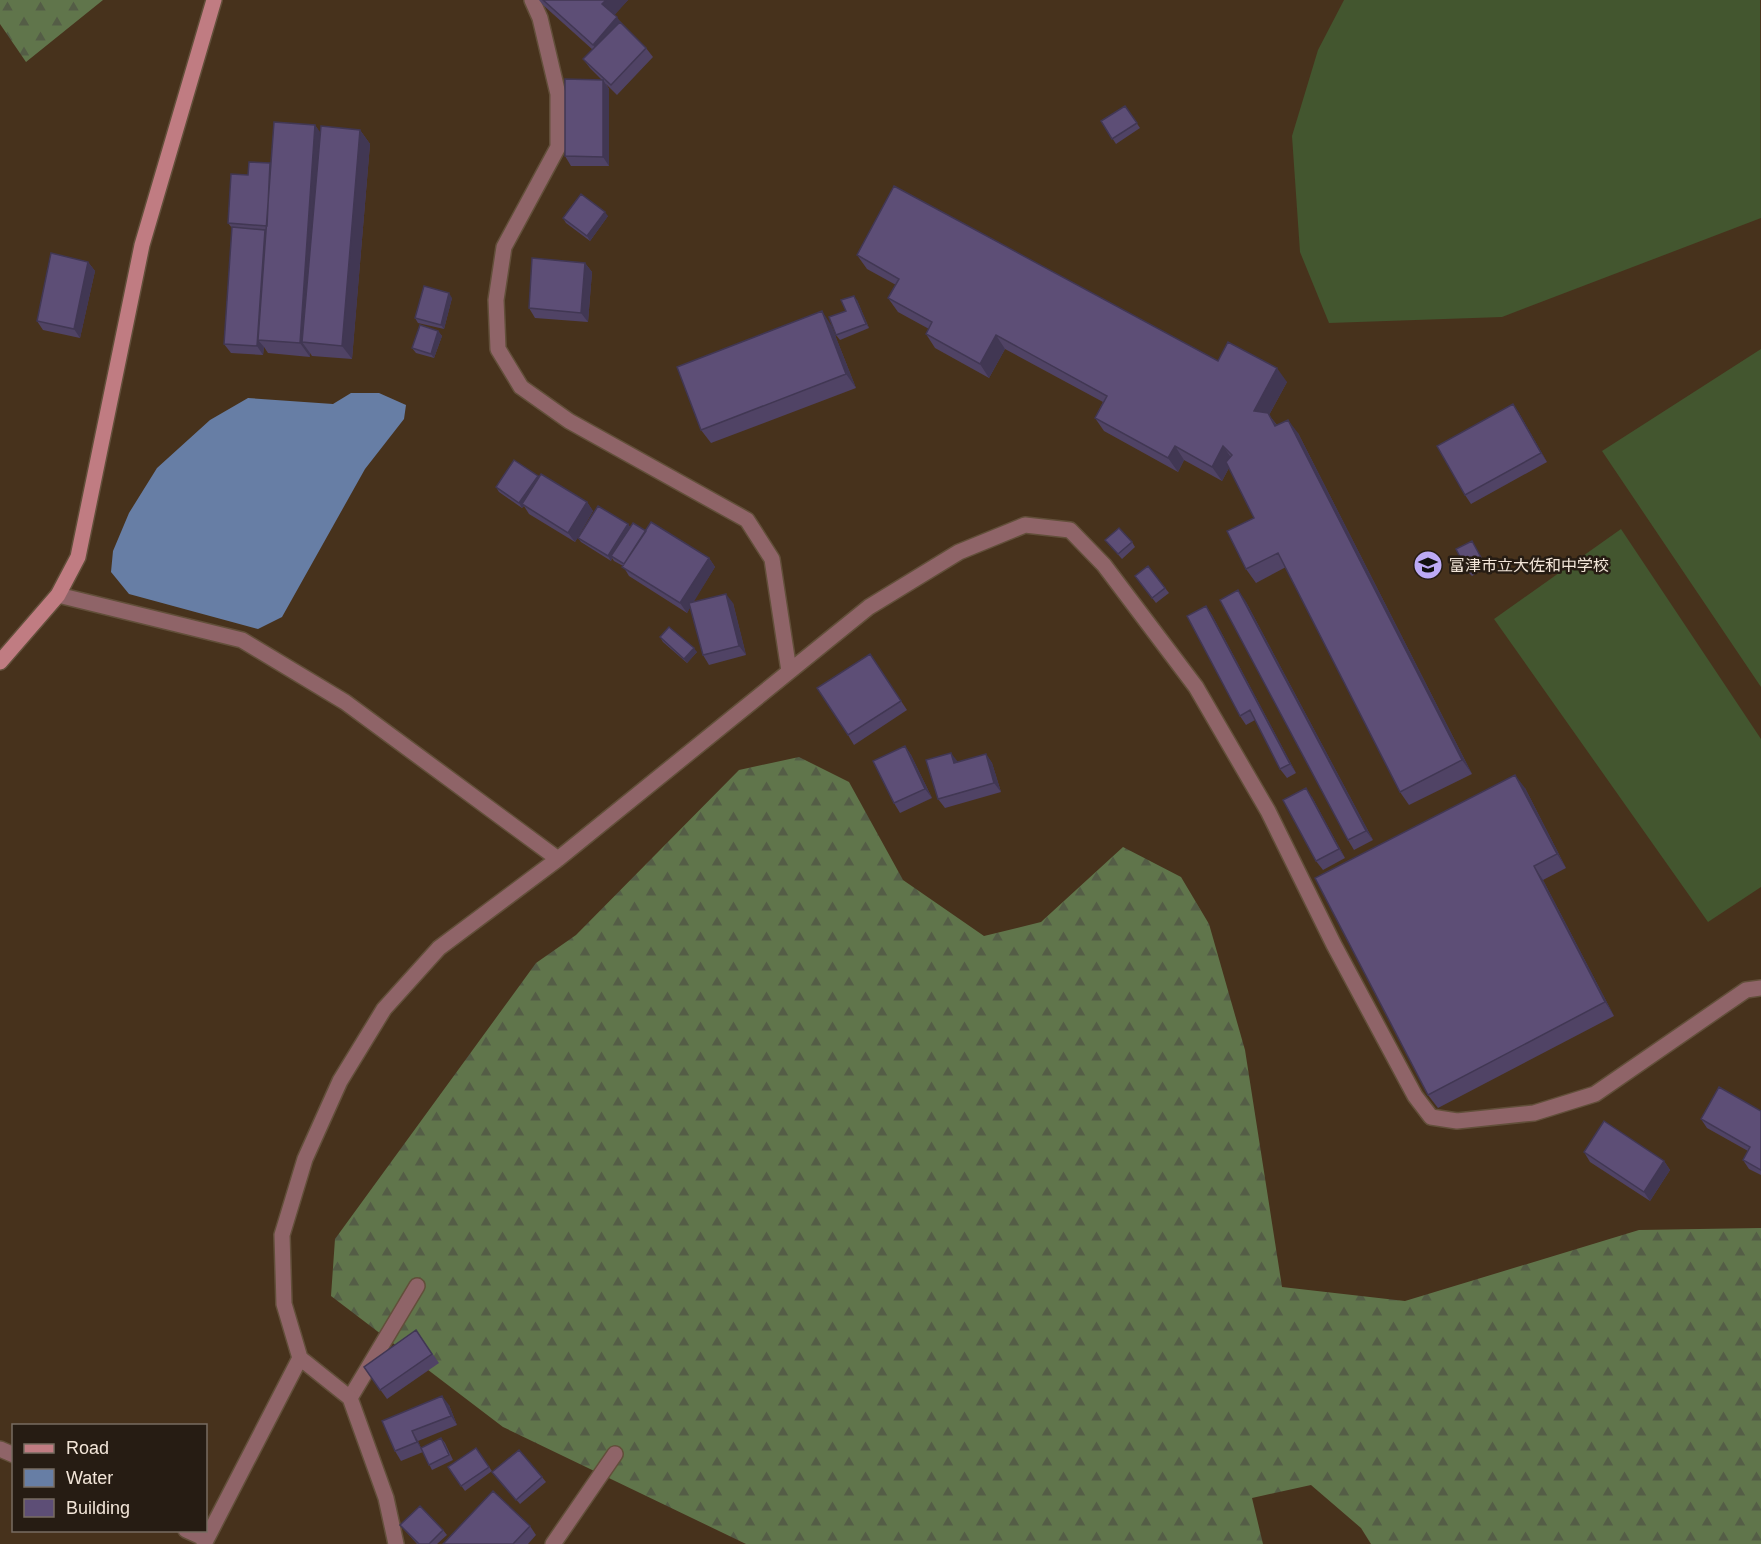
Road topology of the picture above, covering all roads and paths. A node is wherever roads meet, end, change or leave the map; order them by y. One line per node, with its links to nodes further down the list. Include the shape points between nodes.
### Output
1 (214, 0): 3 (street, via 142,245 78,557)
2 (532, 0): 5 (street, via 558,94 558,147 504,248 496,300 498,349 521,387 569,421 747,520 772,559)
3 (58, 595): 4 (street); 6 (street, via 242,640 345,702)
4 (0, 662)
5 (789, 671): 6 (street); 7 (street, via 868,607 959,552 1025,525 1070,530 1104,565 1196,687 1268,811 1415,1096 1431,1117 1457,1121 1534,1113 1595,1094 1746,990)
6 (558, 859): 9 (street, via 439,948 384,1009 340,1081 305,1160 282,1235 284,1304)
7 (1761, 988)
8 (417, 1286): 10 (street)
9 (300, 1358): 10 (street); 13 (street)
10 (350, 1398): 14 (street, via 386,1498)
11 (615, 1454): 15 (street)
12 (189, 1532): 13 (street)
13 (205, 1542)
14 (396, 1544)
15 (553, 1544)

